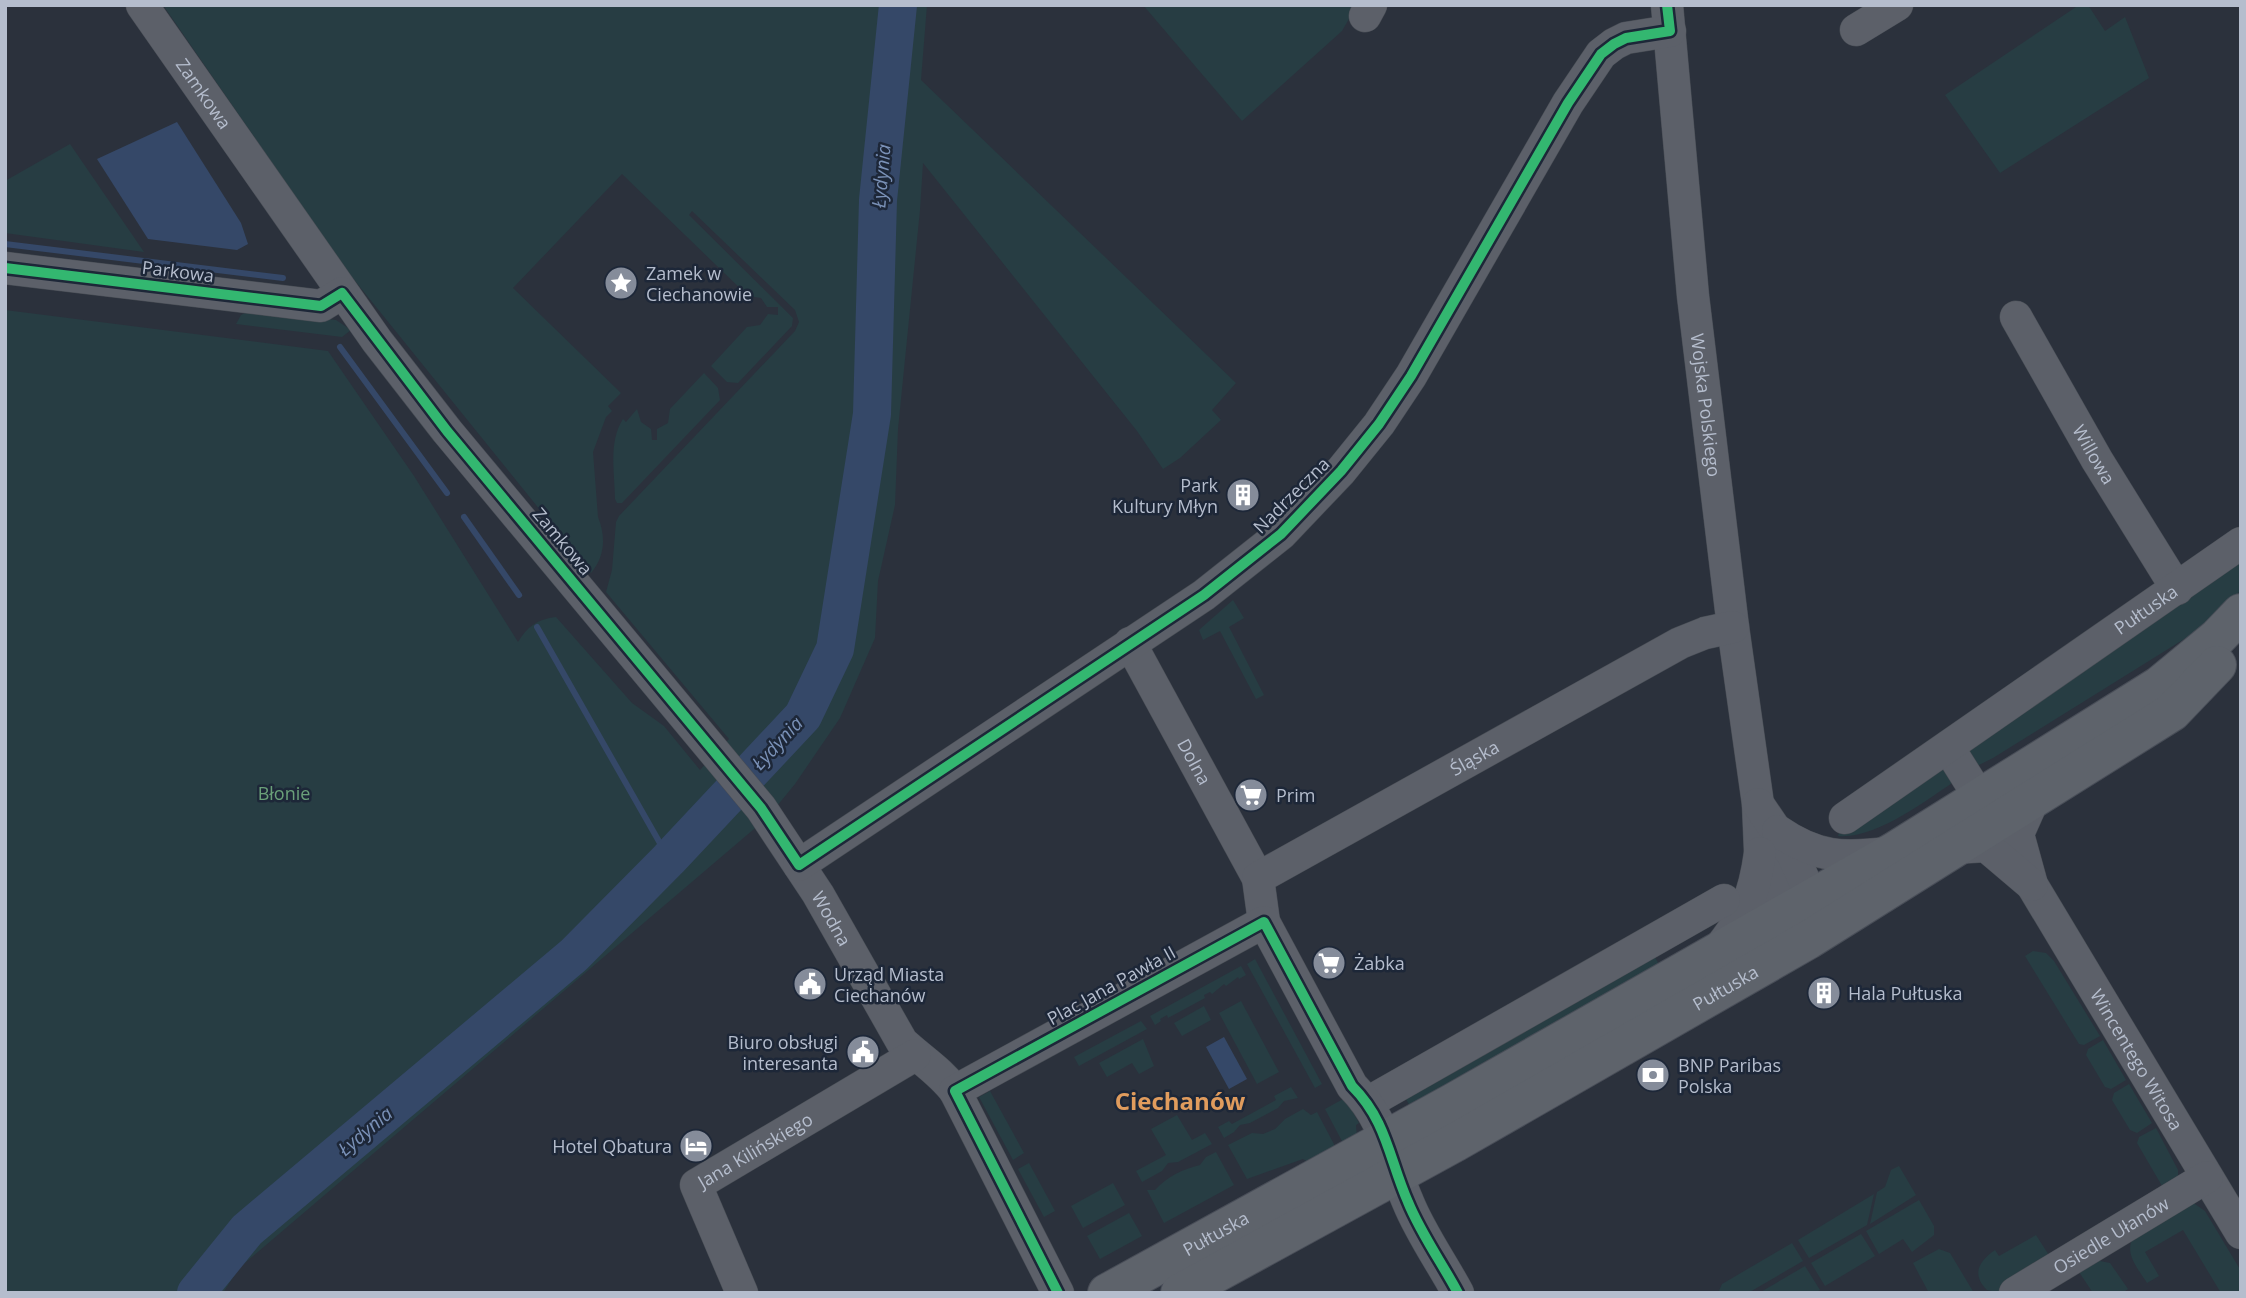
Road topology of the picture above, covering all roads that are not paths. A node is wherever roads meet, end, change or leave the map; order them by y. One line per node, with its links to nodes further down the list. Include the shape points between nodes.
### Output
1 (142, 5): 6 (street, Zamkowa)
2 (1897, 5): 4 (street)
3 (1668, 18): 11 (street, Wojska Polskiego, via 1693,296); 13 (street, Nadrzeczna, via 1601,54 1411,376 1341,471 1280,534 1238,569)
4 (1856, 30)
5 (5, 268): 6 (street, Parkowa, via 321,306)
6 (342, 293): 17 (street, Zamkowa, via 447,431)
7 (2016, 317): 9 (street, Willowa)
8 (2241, 543): 9 (street, Pułtuska)
9 (2177, 589): 14 (street, Pułtuska)
10 (2241, 613): 15 (main road, Pułtuska, via 2160,685)
11 (1733, 627): 19 (street, Wojska Polskiego, via 1758,804); 23 (street, Śląska, via 1679,643)
12 (2241, 641): 16 (main road, Pułtuska, via 2172,712)
13 (1130, 643): 22 (street, Nadrzeczna); 23 (street, Dolna)
14 (1948, 747): 15 (street); 18 (street, Pułtuska)
15 (1980, 798): 21 (main road, Pułtuska)
16 (2034, 798): 20 (main road, Pułtuska); 24 (street, Wincentego Witosa, via 2018,834)
17 (761, 808): 22 (street, Wodna)
18 (1845, 818)
19 (1768, 841): 21 (street, via 1797,844 1821,854); 26 (street, via 1794,857); 28 (street, Wojska Polskiego, via 1740,923)
20 (1955, 848): 24 (street, Wincentego Witosa, via 1986,846); 26 (main road, Pułtuska)
21 (1893, 852): 26 (main road, Pułtuska)
22 (799, 865): 29 (street, Wodna, via 892,1026)
23 (1258, 878): 27 (street)
24 (2032, 885): 33 (street, Wincentego Witosa)
25 (1724, 900): 31 (street)
26 (1809, 920): 28 (main road, Pułtuska); 32 (main road, Pułtuska)
27 (1264, 922): 30 (street, Plac Jana Pawła II); 31 (street, via 1352,1086)
28 (1717, 951): 32 (main road, Pułtuska)
29 (915, 1055): 30 (street, Wodna); 36 (street, Jana Kilińskiego, via 696,1185)
30 (955, 1091): 35 (street)
31 (1369, 1102): 32 (street)
32 (1392, 1157): 37 (main road, Pułtuska); 38 (main road, Pułtuska); 39 (street, via 1409,1205)
33 (2207, 1177): 34 (street, Wincentego Witosa); 40 (street, Osiedle Ułanów)
34 (2241, 1233)
35 (1047, 1289)
36 (742, 1293)
37 (1107, 1293)
38 (1180, 1293)
39 (1458, 1293)
40 (2015, 1293)

